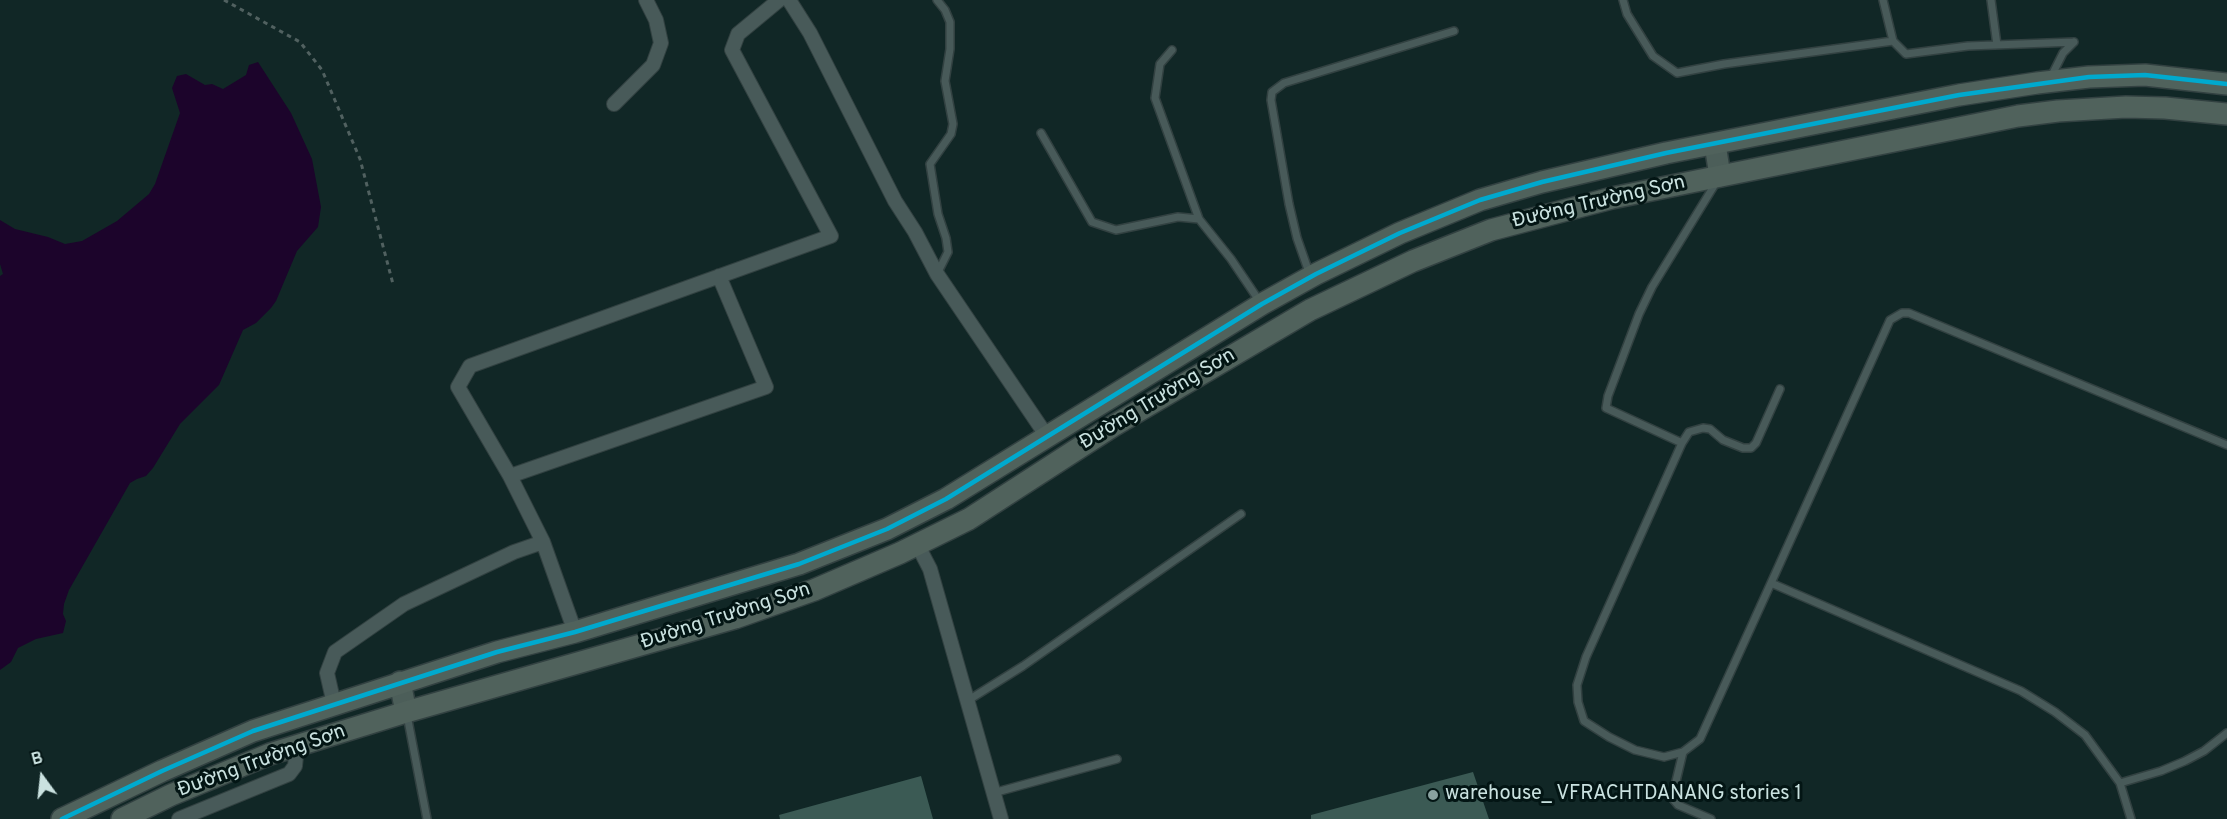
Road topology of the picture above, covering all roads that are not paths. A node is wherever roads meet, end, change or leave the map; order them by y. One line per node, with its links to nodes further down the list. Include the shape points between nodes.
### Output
1 (646, 0): 14 (street, via 661,43 653,66)
2 (779, 0): 21 (street, via 738,34 732,50 831,236)
3 (789, 0): 20 (street)
4 (937, 0): 20 (lane, via 950,22 945,81 953,124 951,134 930,164 948,252)
5 (1623, 0): 9 (lane, via 1627,14 1653,56 1677,73)
6 (1883, 0): 9 (lane)
7 (1991, 0): 10 (lane)
8 (1454, 32): 22 (lane, via 1284,83 1272,92 1289,204)
9 (1893, 41): 10 (lane, via 1906,54)
10 (1997, 45): 12 (lane, via 2074,42 2063,53)
11 (1172, 50): 19 (lane, via 1160,64 1155,98)
12 (2049, 82): 13 (highway, Đường Trường Sơn, via 2145,75); 17 (highway, Đường Trường Sơn, via 1959,95)
13 (2227, 84)
14 (614, 104)
15 (2227, 114): 18 (highway, Đường Trường Sơn, via 2126,107 2038,113)
16 (1041, 133): 19 (lane, via 1092,222 1116,230 1179,217)
17 (1715, 144): 18 (main road); 22 (highway, Đường Trường Sơn, via 1553,179 1480,200)
18 (1720, 176): 26 (lane, via 1652,286 1606,408); 31 (highway, Đường Trường Sơn, via 1510,224 1374,278 1301,315 1113,426 969,519)
19 (1199, 219): 23 (lane)
20 (937, 274): 25 (street)
21 (718, 276): 28 (street, via 470,366 458,387); 28 (street, via 766,387)
22 (1310, 277): 23 (highway, Đường Trường Sơn)
23 (1262, 304): 25 (highway, Đường Trường Sơn)
24 (1780, 389): 26 (lane, via 1751,448 1723,440 1714,431 1703,428 1689,432)
25 (1046, 435): 33 (highway, Đường Trường Sơn, via 946,499 842,548)
26 (1682, 442): 40 (lane, via 1577,685 1584,721 1609,737 1635,750 1664,757)
27 (2227, 445): 32 (lane, via 1902,313 1890,320)
28 (510, 477): 30 (street)
29 (1241, 514): 35 (lane)
30 (543, 542): 33 (street); 36 (street, via 404,604 335,652 327,673)
31 (917, 544): 35 (street, via 930,569); 37 (highway, Đường Trường Sơn, via 814,590 735,618)
32 (1772, 583): 40 (lane, via 1700,739); 42 (lane, via 2021,691 2085,735)
33 (575, 632): 34 (highway, Đường Trường Sơn)
34 (400, 682): 36 (highway, Đường Trường Sơn); 37 (main road)
35 (967, 701): 43 (street)
36 (334, 704): 44 (highway, Đường Trường Sơn, via 253,731)
37 (406, 712): 39 (highway, Đường Trường Sơn); 47 (lane)
38 (2227, 733): 42 (lane, via 2185,761)
39 (297, 746): 45 (highway, Đường Trường Sơn, via 222,773); 46 (street, via 296,766 289,774)
40 (1683, 752): 49 (lane, via 1672,798 1678,805)
41 (1117, 759): 43 (lane)
42 (2120, 783): 50 (lane)
43 (993, 793): 48 (street)
44 (62, 819)
45 (122, 819)
46 (179, 819)
47 (427, 819)
48 (1001, 819)
49 (1711, 819)
50 (2131, 819)

